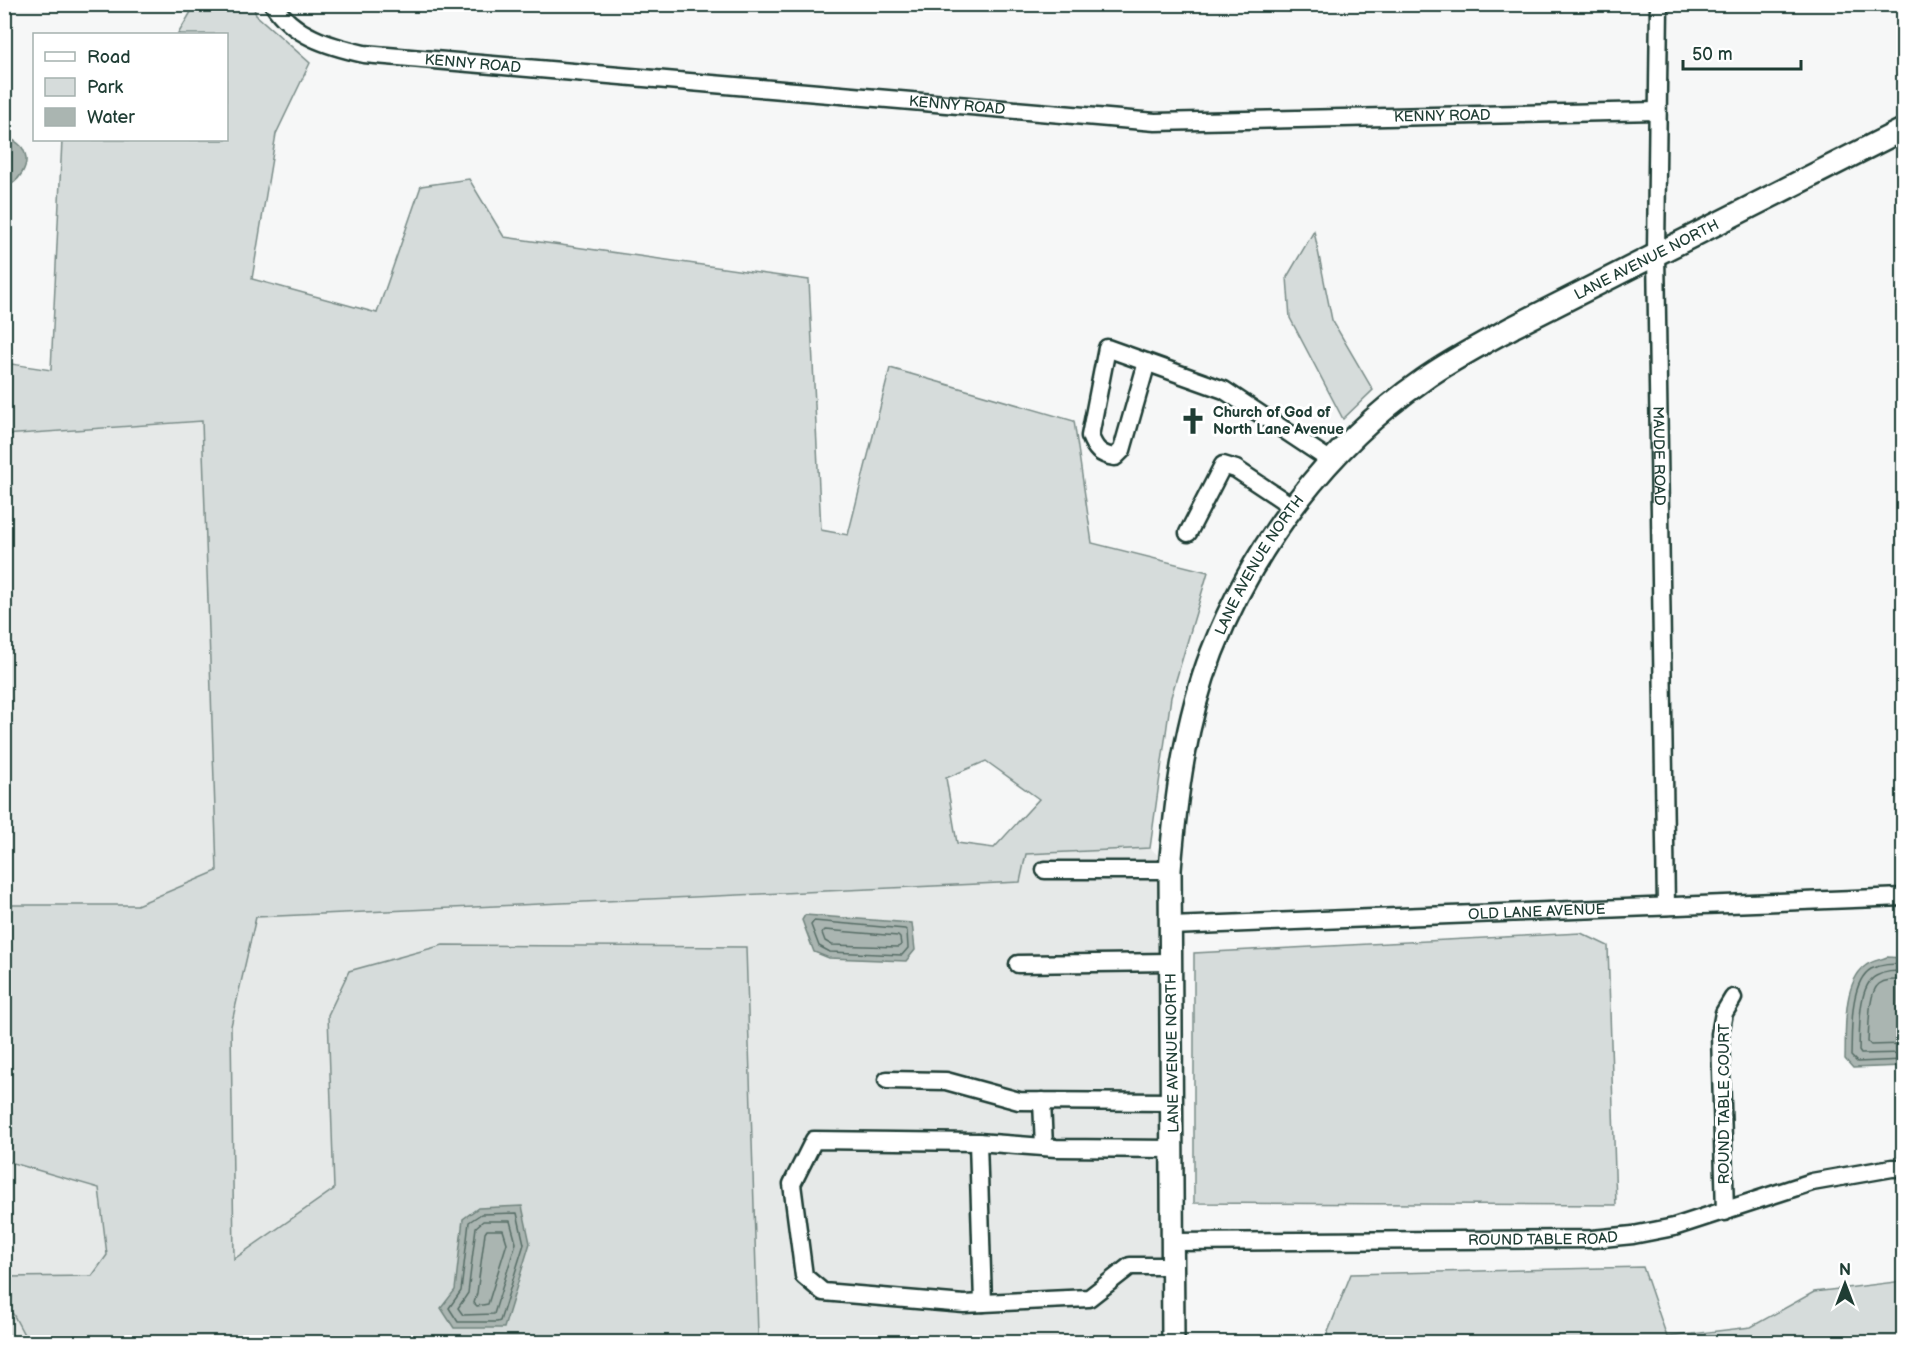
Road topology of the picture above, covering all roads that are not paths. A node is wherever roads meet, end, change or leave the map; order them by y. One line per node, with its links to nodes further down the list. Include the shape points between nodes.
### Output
1 (273, 4): 3 (street, KENNY ROAD, via 281,17 309,37 364,54 1155,122)
2 (1659, 4): 3 (street, MAUDE ROAD)
3 (1657, 111): 5 (street, MAUDE ROAD)
4 (1904, 129): 5 (main road, LANE AVENUE NORTH)
5 (1656, 253): 7 (main road, LANE AVENUE NORTH, via 1439,370 1373,420); 13 (street, MAUDE ROAD)
6 (1147, 362): 6 (street, via 1107,348 1090,436 1094,448 1105,456 1115,457 1122,450); 7 (street, via 1224,390)
7 (1331, 461): 8 (main road, LANE AVENUE NORTH)
8 (1293, 507): 9 (street, via 1236,469 1223,465); 11 (main road, LANE AVENUE NORTH, via 1250,573 1212,652 1188,734 1176,800)
9 (1188, 533)
10 (1044, 870): 11 (street)
11 (1170, 870): 14 (main road, LANE AVENUE NORTH)
12 (1904, 897): 13 (street, OLD LANE AVENUE)
13 (1666, 906): 14 (street, OLD LANE AVENUE)
14 (1171, 926): 15 (main road, LANE AVENUE NORTH)
15 (1171, 962): 16 (street); 20 (main road, LANE AVENUE NORTH)
16 (1018, 964)
17 (1733, 998): 25 (street, ROUND TABLE COURT, via 1724,1013 1720,1034)
18 (887, 1080): 19 (street, via 946,1081 1019,1101)
19 (1042, 1101): 20 (street); 22 (street)
20 (1173, 1102): 23 (main road, LANE AVENUE NORTH)
21 (978, 1143): 22 (street); 28 (street); 28 (street, via 814,1140 792,1184 804,1276 823,1292)
22 (1044, 1147): 23 (street)
23 (1173, 1149): 26 (main road, LANE AVENUE NORTH)
24 (1904, 1168): 25 (street, ROUND TABLE ROAD, via 1812,1182)
25 (1725, 1212): 26 (street, ROUND TABLE ROAD, via 1674,1227 1592,1239)
26 (1173, 1242): 27 (main road, LANE AVENUE NORTH)
27 (1174, 1266): 28 (street, via 1130,1266 1089,1298); 29 (main road, LANE AVENUE NORTH)
28 (983, 1303)
29 (1173, 1342)

